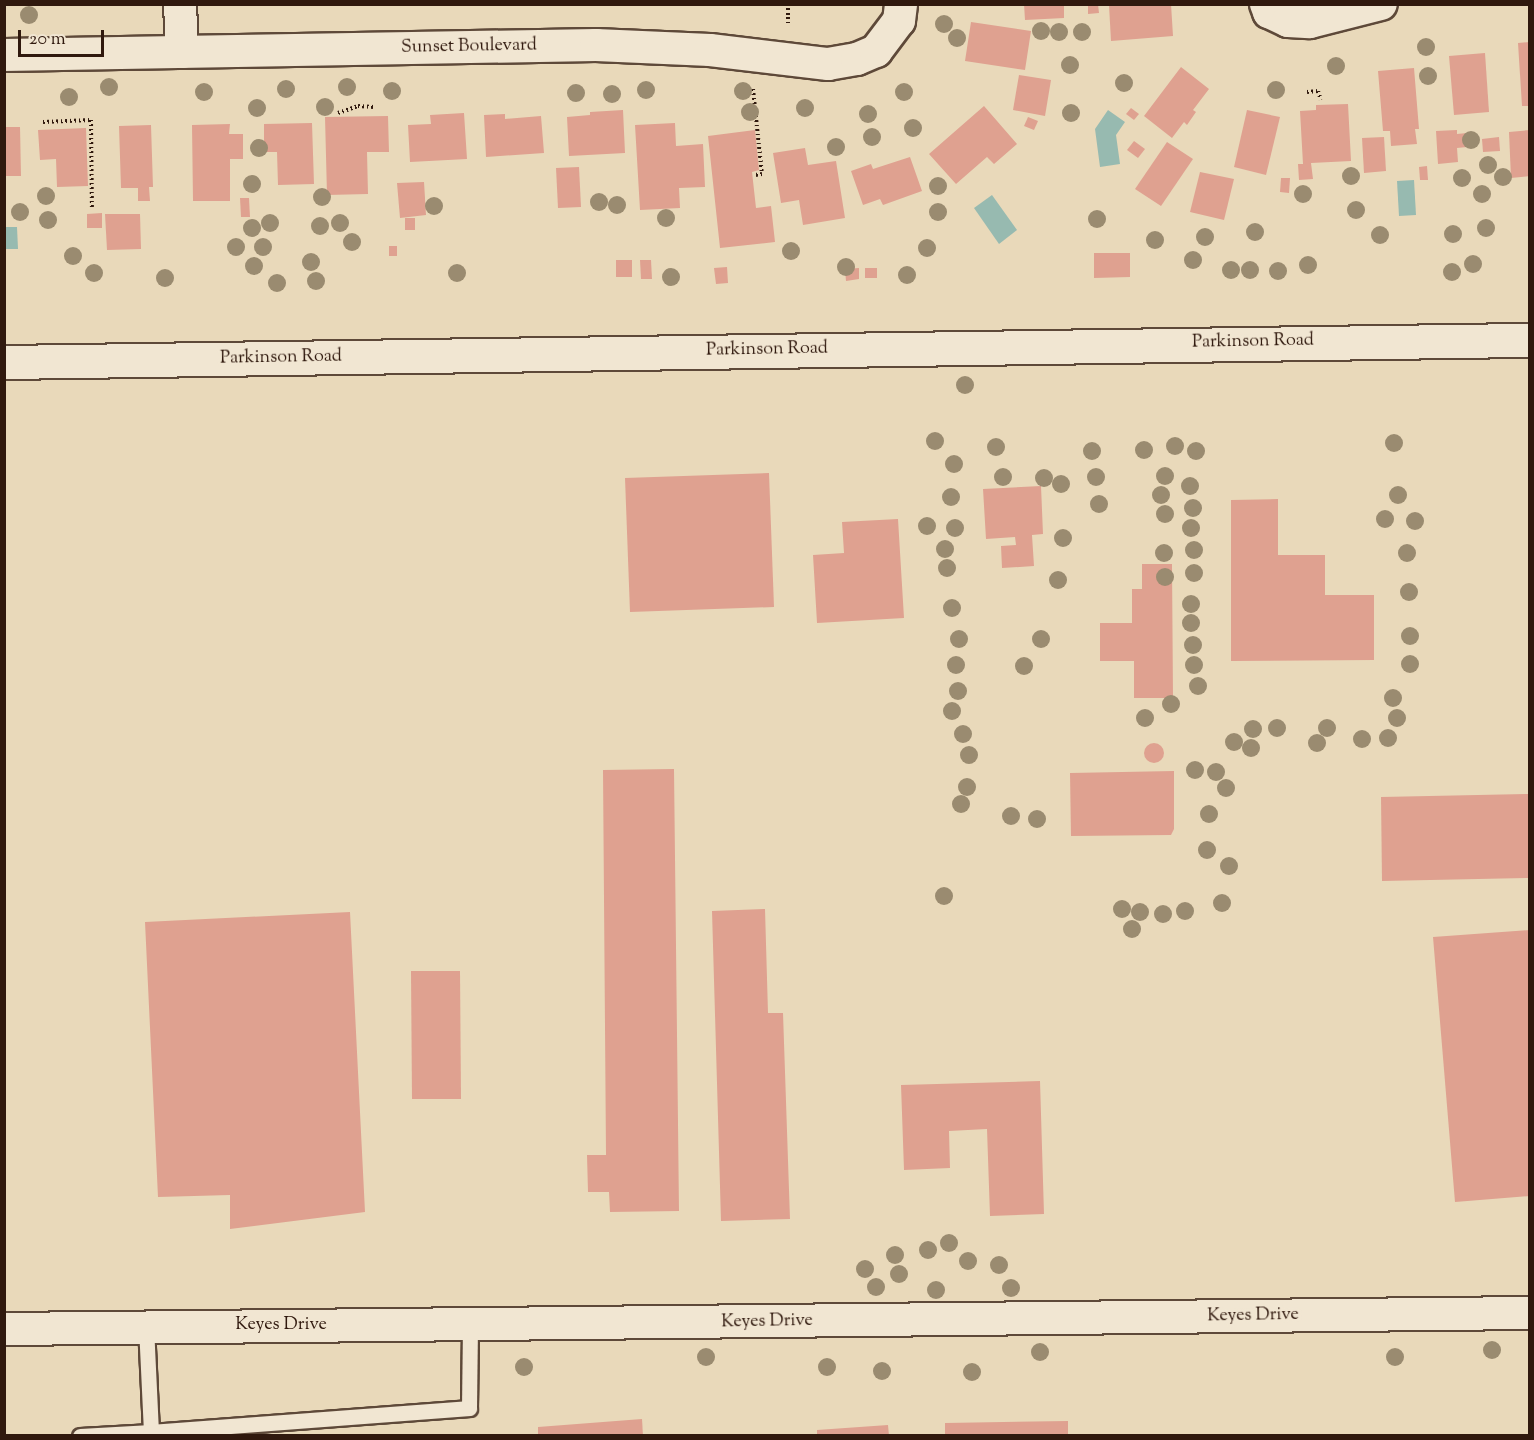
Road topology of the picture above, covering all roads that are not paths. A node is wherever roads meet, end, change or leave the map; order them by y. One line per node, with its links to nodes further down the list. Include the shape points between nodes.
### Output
1 (180, 4): 5 (street)
2 (901, 4): 5 (street, Sunset Boulevard, via 899,21 876,51 828,64 710,50 596,45)
3 (1266, 4): 4 (street, via 1269,12 1288,21 1310,22)
4 (1381, 4)
5 (182, 52): 6 (street, Sunset Boulevard)
6 (4, 55)
7 (1530, 340): 8 (main road, Parkinson Road)
8 (4, 362)
9 (1530, 1313): 10 (street, Keyes Drive)
10 (470, 1324): 11 (street, Keyes Drive); 13 (lane, via 470,1408)
11 (146, 1327): 12 (street, Keyes Drive); 13 (lane)
12 (4, 1329)
13 (150, 1434): 14 (lane)
14 (80, 1436)

